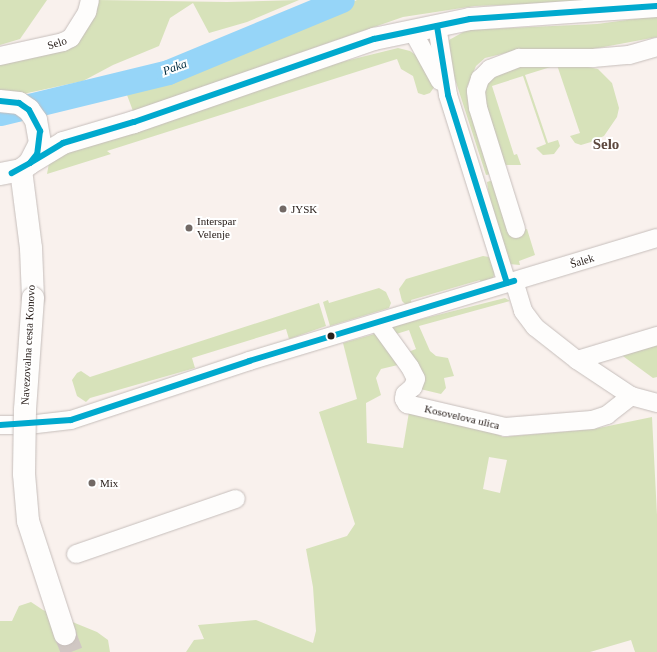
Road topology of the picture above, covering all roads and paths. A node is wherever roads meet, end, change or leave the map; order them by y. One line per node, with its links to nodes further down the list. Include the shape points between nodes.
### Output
1 (90, 0): 6 (street, Selo, via 87,12 71,38)
2 (657, 6): 3 (main road, via 470,19)
3 (437, 26): 4 (main road); 7 (street)
4 (412, 30): 7 (street); 10 (main road, via 322,55 134,122)
5 (657, 47): 12 (street, via 629,55 593,58 518,58 490,68 480,79 476,91 478,108)
6 (0, 56)
7 (448, 95): 14 (street)
8 (9, 102): 9 (main road, via 29,110 36,120)
9 (40, 142): 10 (main road); 11 (main road)
10 (63, 143): 11 (main road)
11 (17, 169): 23 (main road, Navezovalna cesta Konovo, bridge, via 31,248 33,298 24,410 24,474 28,521)
12 (516, 228)
13 (657, 238): 14 (street, Šalek)
14 (510, 282): 15 (street, Šalek); 17 (street, via 523,311 535,327)
15 (378, 323): 18 (street, Kosovelova ulica, via 416,379 413,387 405,394 407,404 505,427 592,420 607,415); 20 (street, Šalek, via 248,361 71,420)
16 (657, 336): 17 (street)
17 (577, 360): 18 (street)
18 (631, 396): 19 (street)
19 (657, 403)
20 (0, 425)
21 (236, 499): 22 (street)
22 (76, 554)
23 (65, 634)

